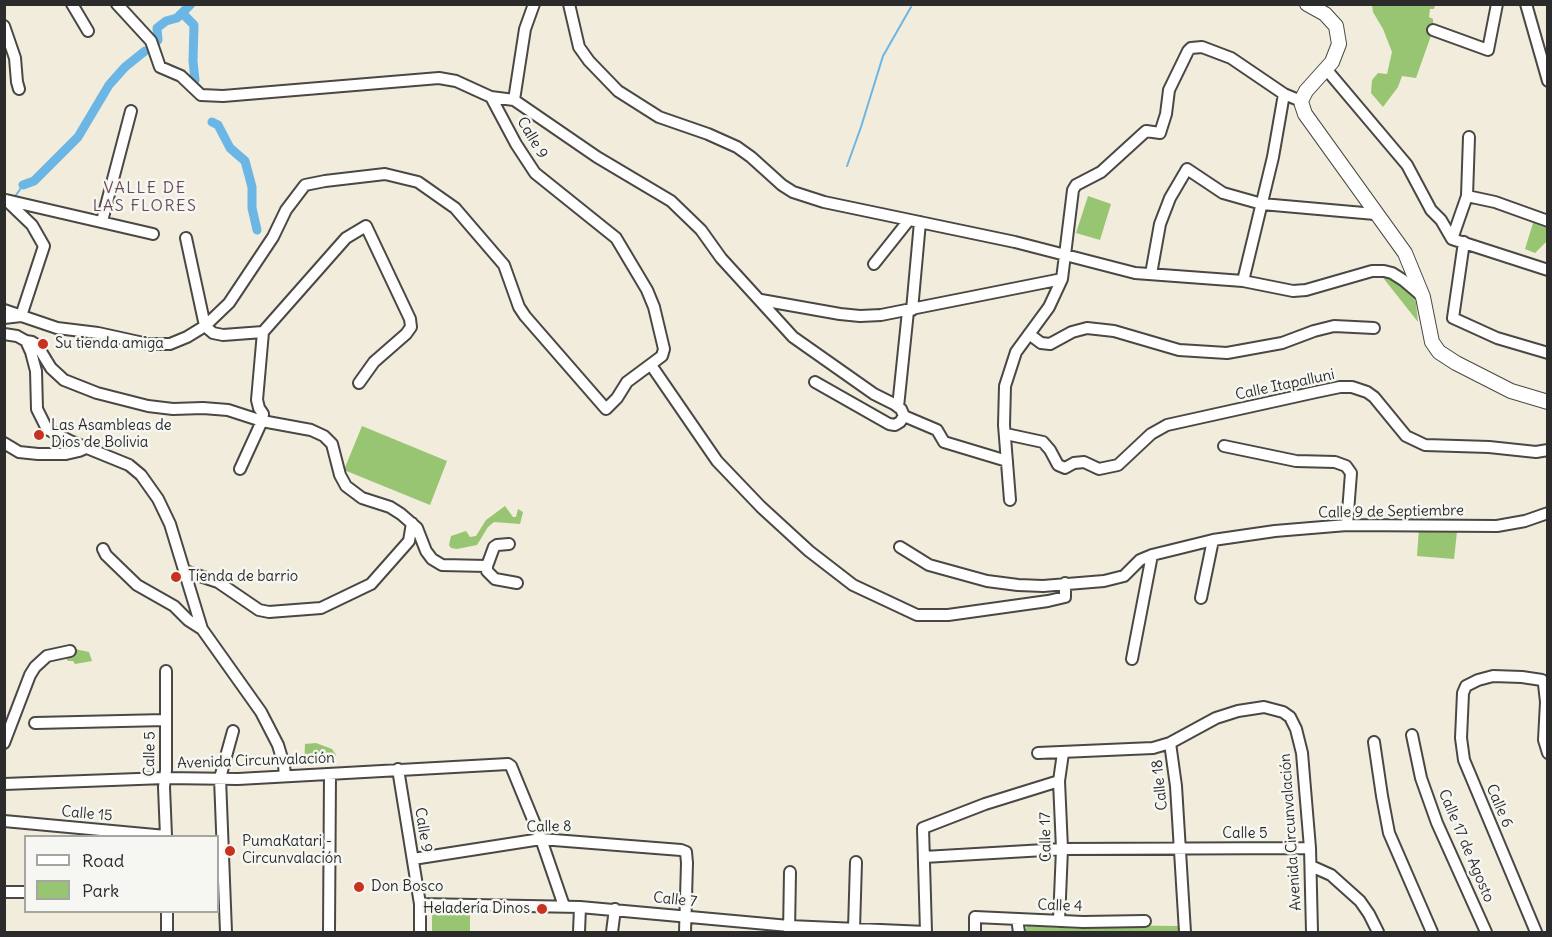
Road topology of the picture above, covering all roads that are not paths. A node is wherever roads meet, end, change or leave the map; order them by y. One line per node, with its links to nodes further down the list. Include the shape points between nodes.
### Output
1 (72, 4): 10 (street)
2 (117, 4): 15 (street, via 151,41 160,67 181,76 201,95 439,78)
3 (534, 4): 16 (street, via 525,29)
4 (569, 4): 26 (street, via 579,47 618,91 640,107 737,147 793,192)
5 (1307, 4): 11 (main road, via 1325,15 1339,35 1337,53)
6 (1497, 4): 9 (street, via 1488,50)
7 (1526, 4): 12 (street)
8 (4, 26): 13 (street, via 15,58)
9 (1433, 30)
10 (88, 31)
11 (1326, 69): 17 (main road); 29 (street, via 1407,165)
12 (1548, 81)
13 (19, 89)
14 (1284, 94): 17 (street); 22 (street); 31 (street, via 1231,58 1202,46 1191,48 1169,90 1160,133 1146,131 1101,172 1076,185)
15 (492, 97): 16 (street); 50 (street, Calle 9, via 535,173 616,238 648,290 664,349 662,356)
16 (514, 100): 38 (street, via 597,157 671,201)
17 (1301, 100): 23 (main road, via 1305,114)
18 (131, 111): 25 (street)
19 (1469, 137): 20 (street)
20 (1467, 196): 24 (street); 29 (street)
21 (5, 197): 25 (street); 41 (street, via 32,225 44,246)
22 (1262, 204): 23 (street); 34 (street, via 1223,193 1187,169 1160,224); 36 (street)
23 (1376, 214): 37 (main road, via 1404,253)
24 (1548, 220)
25 (102, 221): 27 (street)
26 (915, 221): 31 (street); 32 (street); 40 (street)
27 (153, 234)
28 (186, 238): 43 (street)
29 (1452, 239): 30 (street)
30 (1464, 242): 33 (street); 49 (street, via 1453,318 1497,338)
31 (1065, 256): 34 (street); 35 (street)
32 (873, 264)
33 (1548, 270)
34 (1151, 274): 36 (street)
35 (1062, 279): 40 (street); 47 (street)
36 (1243, 281): 37 (street, via 1293,291 1384,271 1403,280)
37 (1423, 297): 53 (main road, via 1432,342 1439,352 1511,391)
38 (760, 300): 40 (street, via 860,316); 54 (street, via 793,337)
39 (4, 310): 41 (street)
40 (910, 311): 54 (street)
41 (21, 316): 42 (street); 43 (street, via 57,328 148,344 170,344)
42 (4, 318)
43 (205, 326): 45 (street, via 223,335); 50 (street, via 238,292 286,210 306,185 385,174 418,182 455,208 504,265 525,316 606,409 627,382)
44 (1374, 328): 47 (street, via 1334,326 1282,343 1227,353 1179,350 1114,330 1087,328 1050,344)
45 (263, 332): 51 (street, via 346,238 366,226 411,327); 55 (street, via 257,400)
46 (4, 334): 48 (street)
47 (1029, 334): 56 (street, via 1013,358 1005,386)
48 (26, 341): 55 (street, via 37,345 64,380 97,393 148,406 228,410); 59 (street, via 34,360 38,409 44,424 51,432)
49 (1548, 353)
50 (651, 364): 75 (street, via 717,461 760,507 853,585 917,615 948,615 1065,597)
51 (359, 382)
52 (815, 382): 54 (street, via 889,423 900,422)
53 (1548, 402)
54 (901, 411): 61 (street, via 937,430 944,442)
55 (262, 421): 62 (street); 65 (street, via 324,436 332,444 346,486 362,498 390,507)
56 (1006, 434): 60 (street, Calle Itapalluni, via 1043,442 1058,465 1065,468 1084,462 1099,469 1118,465 1151,434 1167,425 1352,387 1374,397 1406,436 1425,445); 61 (street)
57 (4, 443): 59 (street, via 19,452 38,454 66,454)
58 (1224, 446): 66 (street, via 1296,461 1346,466 1351,473)
59 (86, 448): 73 (street, via 129,465 150,486 165,511)
60 (1548, 450)
61 (1006, 461): 63 (street)
62 (240, 469)
63 (1010, 500)
64 (1548, 513): 66 (street, Calle 9 de Septiembre, via 1497,526)
65 (412, 523): 72 (street, via 426,551 442,565); 73 (street, via 409,542 370,584 321,608 259,610 218,582)
66 (1347, 525): 67 (street, Calle 9 de Septiembre)
67 (1213, 540): 71 (street, Calle 9 de Septiembre); 76 (street)
68 (509, 544): 72 (street, via 497,544)
69 (900, 547): 75 (street, Calle 9 de Septiembre, via 928,564 987,581)
70 (103, 549): 77 (street, via 137,585 174,606)
71 (1152, 555): 75 (street, Calle 9 de Septiembre, via 1140,560 1124,576); 79 (street)
72 (487, 566): 74 (street, via 491,578)
73 (185, 571): 77 (street)
74 (517, 583)
75 (1065, 583)
76 (1201, 598)
77 (202, 629): 94 (street, via 261,712 278,746)
78 (70, 651): 87 (street, via 47,656 35,667)
79 (1132, 659)
80 (166, 671): 82 (street, Calle 5)
81 (1547, 701): 91 (street, via 1544,740); 140 (street, Calle 6, via 1544,684 1538,678 1493,676 1466,686 1463,693 1461,751)
82 (165, 720): 83 (street); 95 (street, Calle 5)
83 (35, 723)
84 (233, 731): 96 (street)
85 (1412, 735): 139 (street, Calle 17 de Agosto, via 1421,778 1437,823)
86 (1374, 742): 138 (street, via 1389,833)
87 (4, 743)
88 (1170, 743): 90 (street, Calle 18, via 1144,750); 103 (street, Avenida Circunvalación, via 1216,718 1238,711 1264,707 1290,717 1302,753); 105 (street, Calle 18)
89 (1038, 753): 90 (street, Calle 18)
90 (1063, 753): 97 (street, Calle 17)
91 (1548, 753)
92 (398, 769): 93 (street, Avenida Circunvalación); 102 (street, Avenida Circunvalación, via 508,764); 107 (street, Calle 9)
93 (330, 774): 94 (street, Avenida Circunvalación); 128 (street)
94 (285, 776): 96 (street, Avenida Circunvalación)
95 (165, 778): 96 (street, Avenida Circunvalación); 98 (street, Avenida Circunvalación); 101 (street, Calle 5)
96 (220, 778): 127 (street)
97 (1059, 781): 104 (street, Calle 17); 106 (street, via 923,828)
98 (4, 784)
99 (4, 821): 100 (street, Calle 15)
100 (155, 835)
101 (166, 835)
102 (541, 839): 107 (street, Calle 8); 114 (street); 118 (street, Calle 8, via 686,852)
103 (1310, 848): 105 (street, Calle 5); 109 (street, Avenida Circunvalación)
104 (1062, 849): 105 (street); 106 (street); 120 (street, Calle 17)
105 (1180, 849): 135 (street, Calle 18)
106 (924, 856): 125 (street)
107 (413, 859): 113 (street, Calle 9)
108 (856, 862): 123 (street)
109 (1311, 866): 136 (street, Avenida Circunvalación); 137 (street, via 1331,875 1360,901)
110 (790, 872): 122 (street)
111 (4, 891): 112 (street)
112 (24, 892)
113 (420, 904): 114 (street, Calle 7); 124 (street, Calle 9)
114 (564, 906): 115 (street, Calle 7)
115 (580, 907): 116 (street, Calle 7); 130 (street)
116 (615, 909): 118 (street, Calle 7); 131 (street)
117 (167, 913): 126 (street)
118 (685, 916): 122 (street, Calle 7); 132 (street)
119 (1017, 919): 120 (street, Calle 4); 133 (street, Calle 4, via 975,917); 134 (street)
120 (1059, 921): 121 (street, Calle 4)
121 (1145, 921)
122 (789, 929): 123 (street, Calle 7)
123 (854, 929): 125 (street, Calle 7)
124 (420, 932): 129 (street)
125 (926, 932)
126 (167, 933)
127 (226, 933)
128 (329, 933)
129 (415, 933)
130 (579, 933)
131 (612, 933)
132 (685, 933)
133 (975, 933)
134 (1019, 933)
135 (1185, 933)
136 (1312, 933)
137 (1378, 933)
138 (1432, 933)
139 (1486, 933)
140 (1536, 933)

